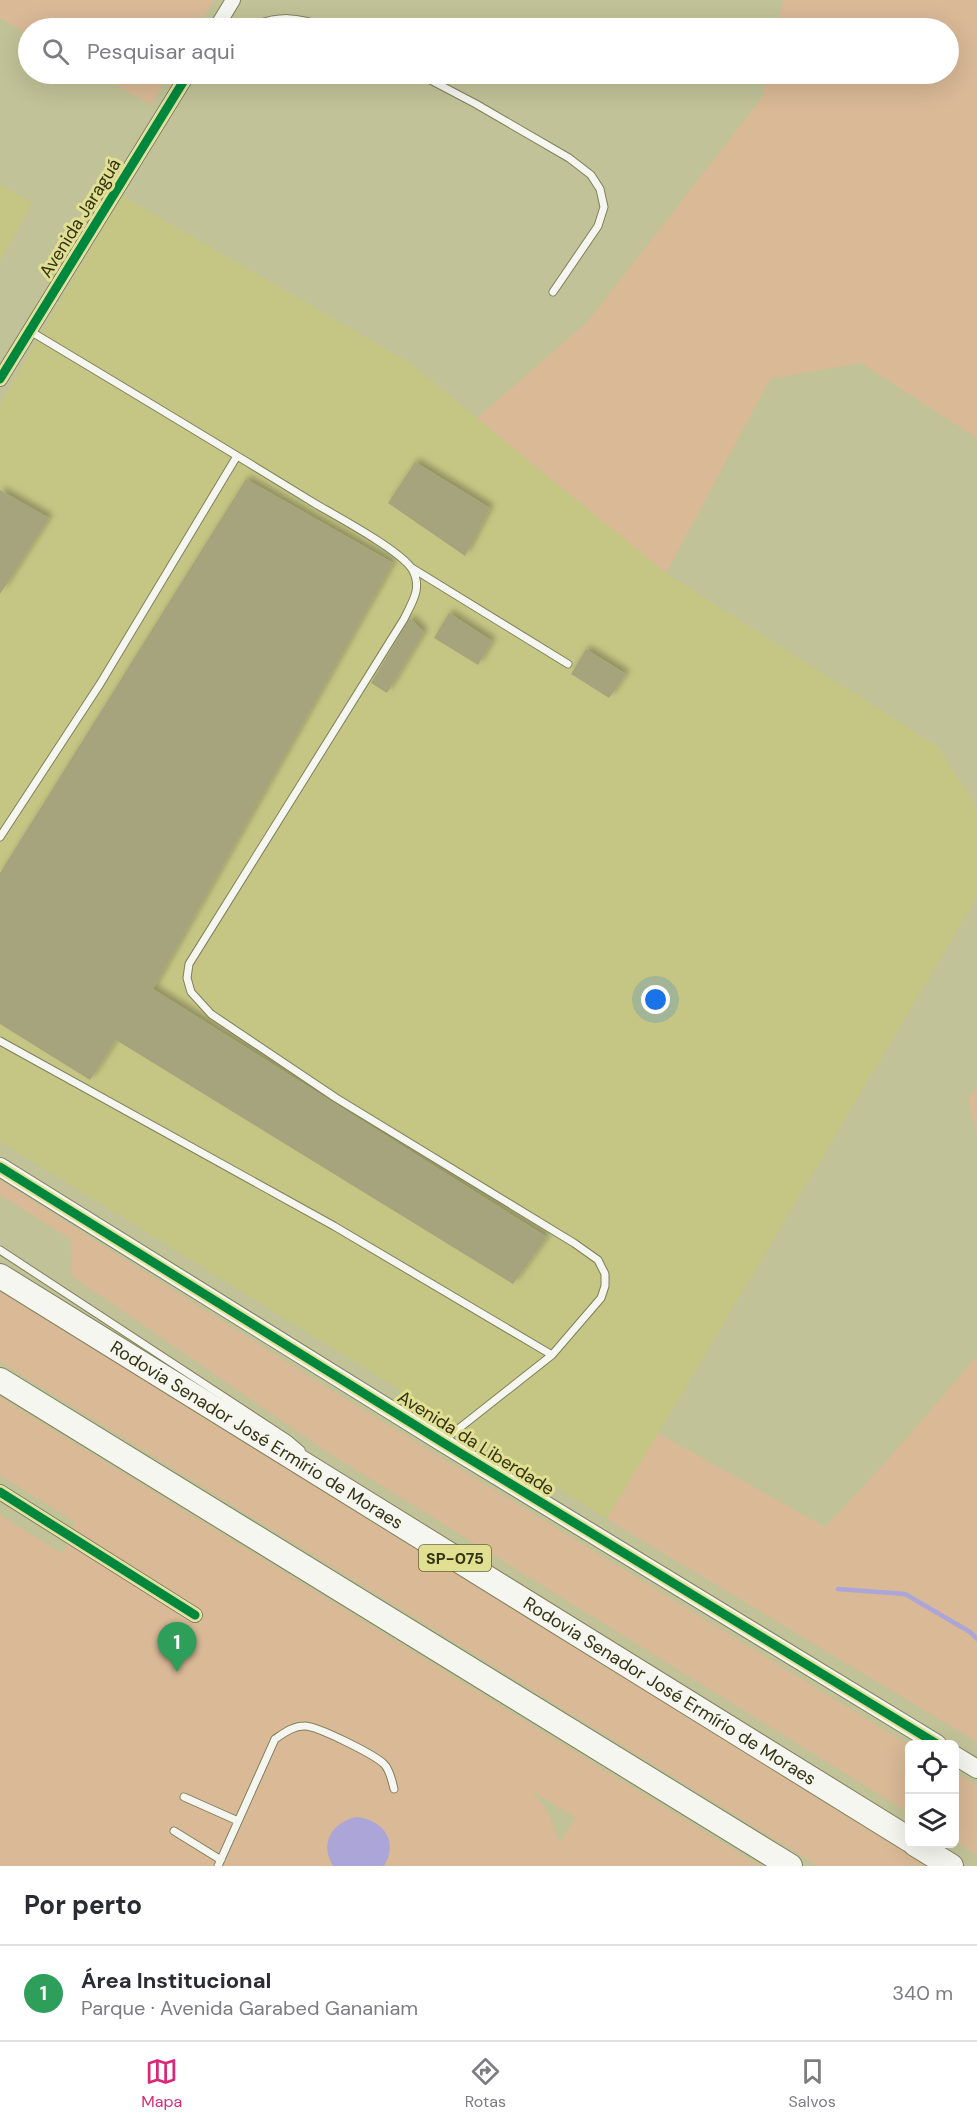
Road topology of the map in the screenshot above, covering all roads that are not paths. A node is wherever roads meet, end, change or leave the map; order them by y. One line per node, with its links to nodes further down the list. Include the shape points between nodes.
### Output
1 (233, 0): 2 (street)
2 (222, 18)
3 (182, 84): 6 (street, Avenida Jaraguá)
4 (438, 84): 5 (lane, via 569,158 591,175 600,189 604,207 598,226)
5 (553, 292)
6 (30, 331): 7 (street, Avenida Jaraguá); 8 (lane)
7 (0, 379)
8 (237, 456): 9 (lane, via 397,555); 11 (lane, via 100,684)
9 (410, 567): 10 (lane); 16 (lane, via 417,580 417,592 404,619 189,964 187,978 191,992 211,1014 336,1098 598,1260 605,1274 601,1298)
10 (568, 664)
11 (0, 837)
12 (0, 1041): 16 (lane, via 334,1226)
13 (0, 1167): 18 (street, Avenida da Liberdade)
14 (0, 1250): 19 (lane, via 288,1439)
15 (0, 1276): 22 (highway, Rodovia Senador José Ermírio de Moraes / SP-075)
16 (552, 1355): 18 (lane)
17 (0, 1380): 34 (highway)
18 (442, 1442): 24 (street, Avenida da Liberdade)
19 (305, 1454)
20 (314, 1462): 22 (lane)
21 (0, 1492): 23 (street)
22 (347, 1492): 31 (highway, Rodovia Senador José Ermírio de Moraes / SP-075)
23 (195, 1615)
24 (930, 1740)
25 (959, 1758): 26 (street)
26 (977, 1769)
27 (394, 1789): 29 (lane, via 384,1764 305,1725 275,1739)
28 (184, 1797): 29 (lane)
29 (238, 1821): 33 (lane)
30 (174, 1831): 33 (lane)
31 (905, 1838)
32 (922, 1848): 35 (highway)
33 (219, 1863)
34 (790, 1866)
35 (951, 1866)

